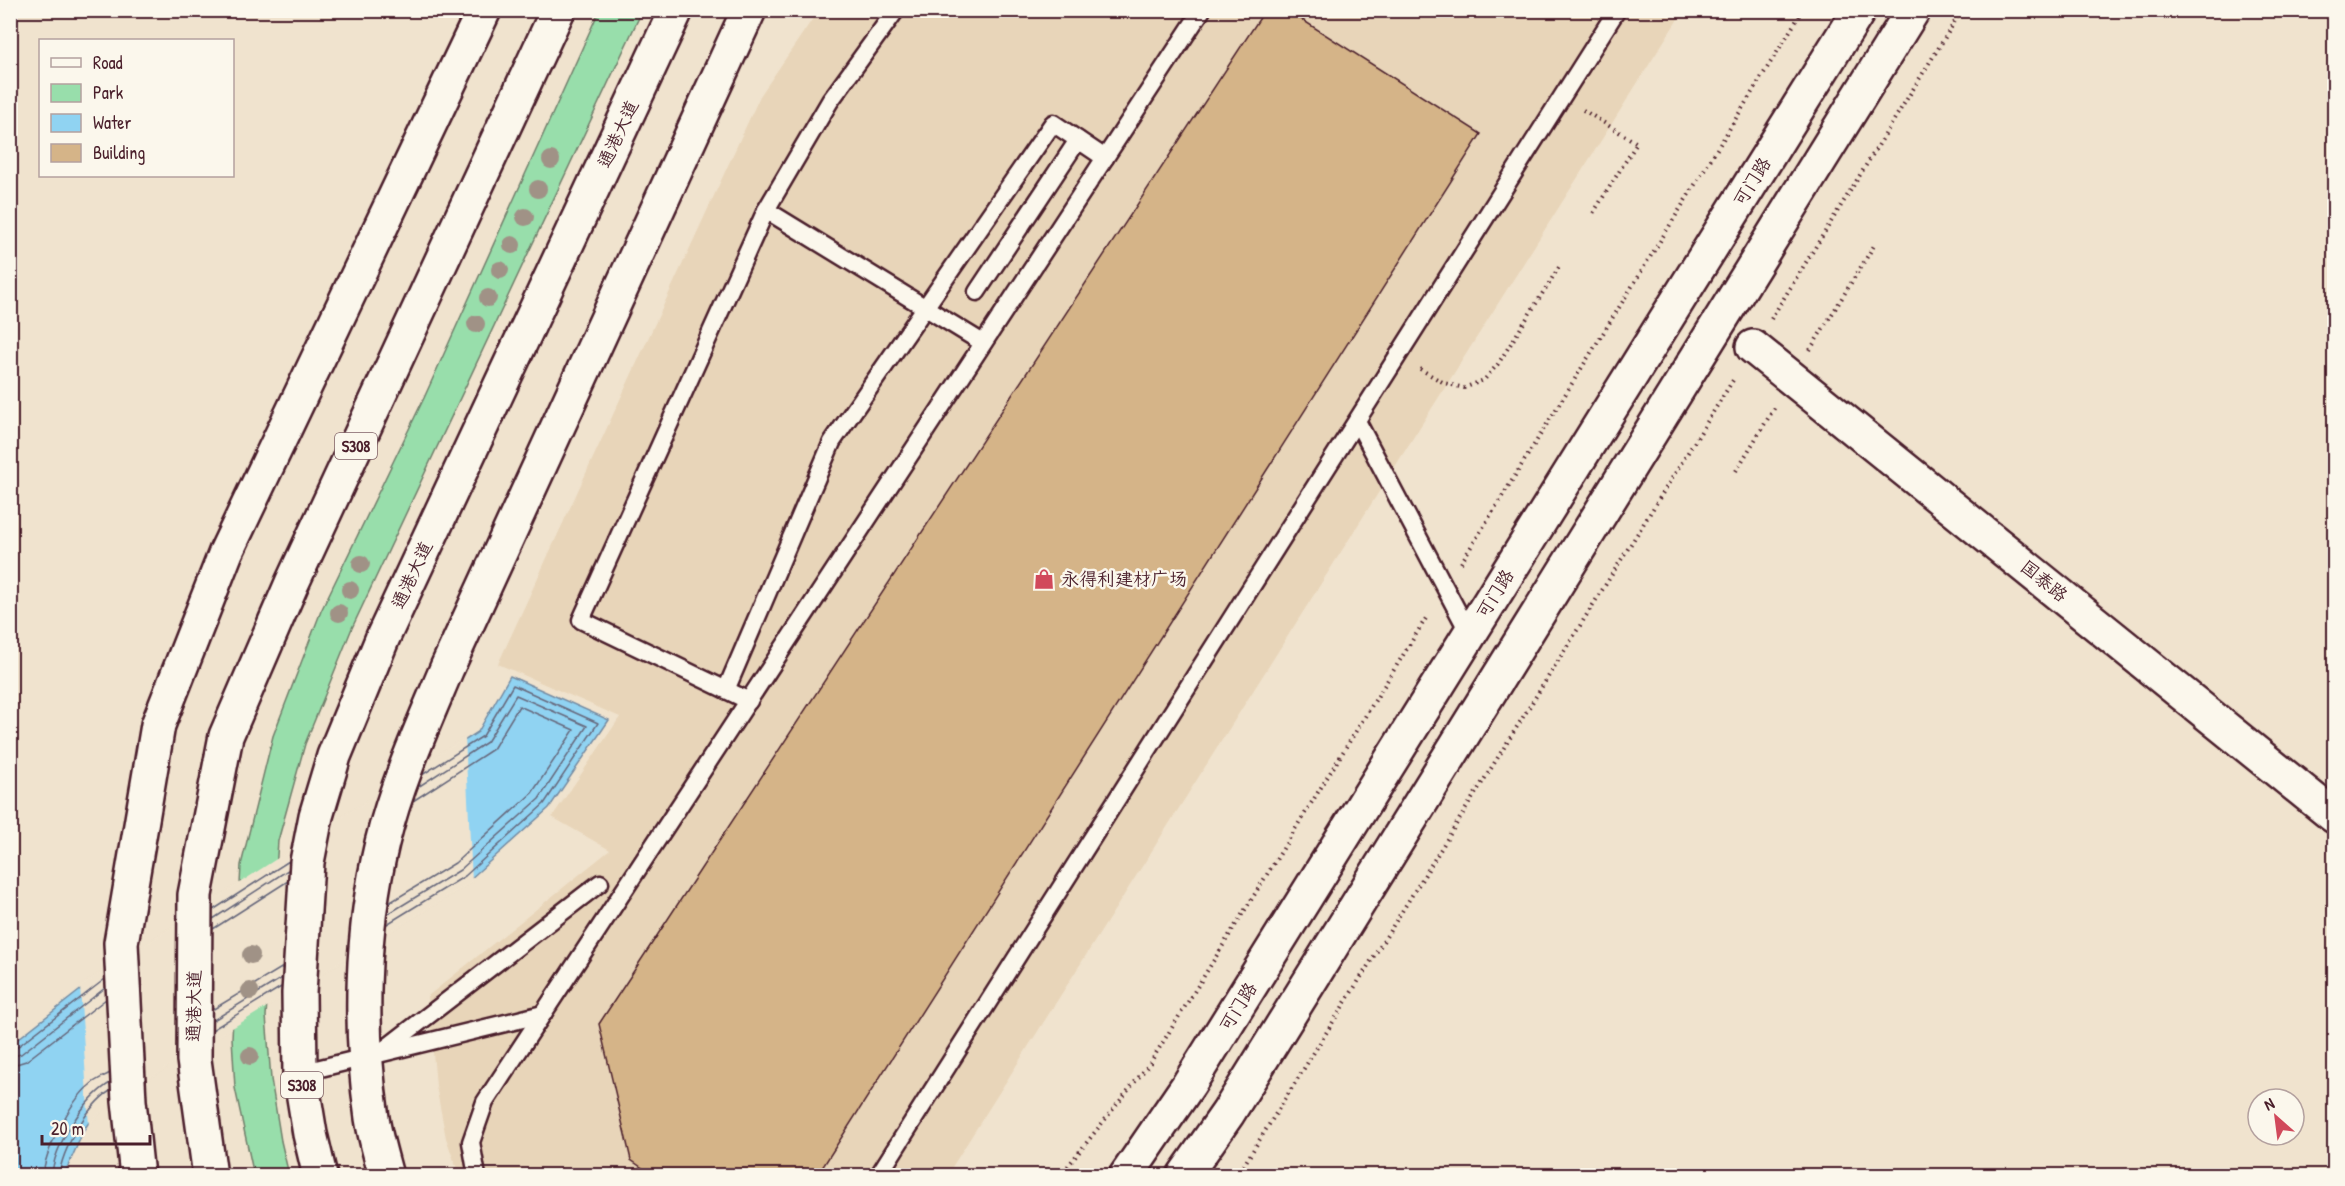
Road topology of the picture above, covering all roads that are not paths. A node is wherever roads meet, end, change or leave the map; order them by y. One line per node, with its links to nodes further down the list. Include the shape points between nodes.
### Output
1 (484, 10): 26 (main road, via 226,552 158,725 121,943)
2 (558, 10): 27 (main road, 通港大道 / S308, via 292,583 226,736 195,895 194,1060)
3 (676, 10): 25 (main road, 通港大道 / S308, via 383,637 334,756 307,862 299,993)
4 (749, 10): 24 (main road, via 409,756 382,843 365,951)
5 (896, 10): 12 (lane, via 830,101)
6 (1202, 10): 11 (lane)
7 (1617, 10): 17 (lane)
8 (1859, 10): 18 (main road, 可门路)
9 (1913, 10): 33 (main road, via 1228,1113)
10 (1078, 140): 11 (lane); 13 (lane); 14 (lane, via 1053,123)
11 (1105, 158): 15 (lane)
12 (766, 210): 14 (lane); 19 (lane, via 581,620)
13 (977, 292)
14 (925, 307): 15 (lane); 19 (lane, via 832,442)
15 (983, 343): 20 (lane)
16 (1754, 347): 21 (main road, 国泰路)
17 (1357, 421): 18 (lane); 31 (lane)
18 (1470, 635): 32 (main road, 可门路, via 1195,1074)
19 (726, 690): 20 (lane)
20 (749, 701): 23 (lane)
21 (2334, 816)
22 (600, 883): 24 (lane)
23 (543, 1014): 24 (lane); 30 (lane, via 485,1102 471,1142)
24 (371, 1056): 25 (lane); 29 (main road, via 372,1120)
25 (300, 1073): 28 (main road, 通港大道 / S308)
26 (137, 1176)
27 (210, 1176)
28 (320, 1176)
29 (386, 1176)
30 (477, 1176)
31 (878, 1176)
32 (1126, 1176)
33 (1184, 1176)

